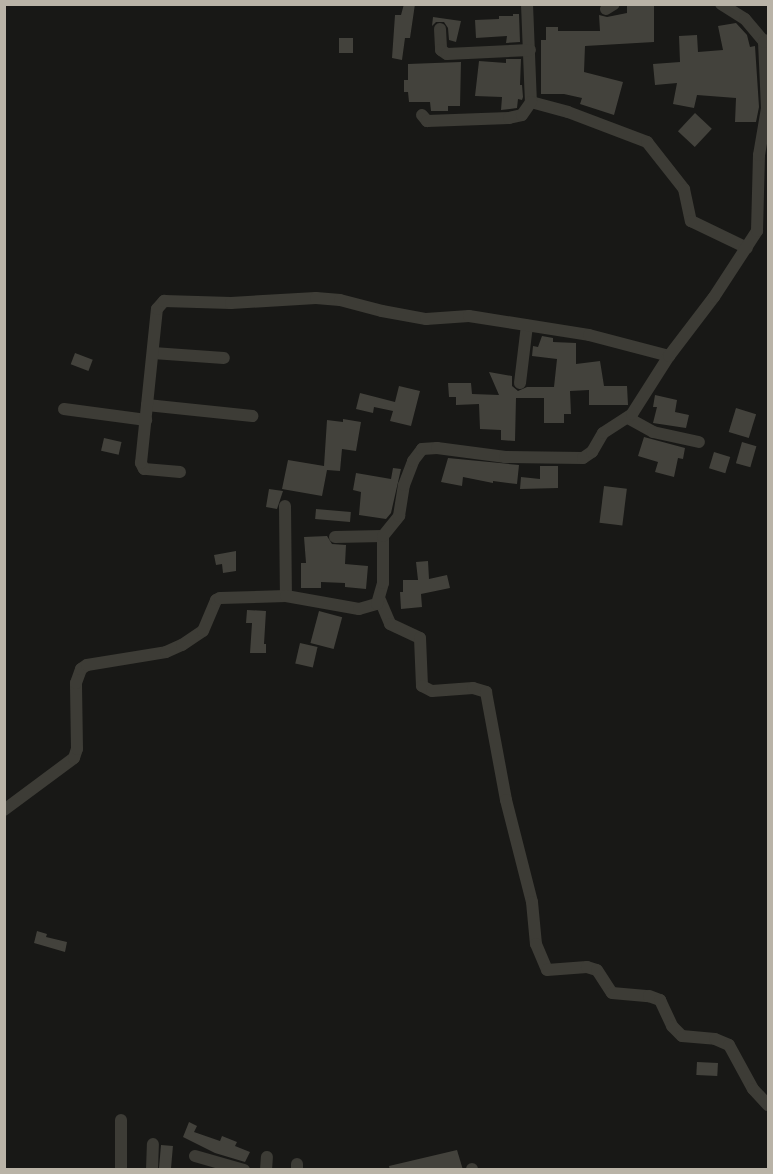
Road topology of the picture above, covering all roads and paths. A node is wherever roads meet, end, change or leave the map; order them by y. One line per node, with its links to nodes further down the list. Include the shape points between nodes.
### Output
1 (527, 4): 5 (street)
2 (721, 4): 4 (street, via 745,19)
3 (440, 29): 5 (street, via 441,50 447,54)
4 (766, 41): 8 (street, via 767,108 759,155 759,224)
5 (530, 50): 6 (street)
6 (531, 102): 7 (street, via 522,115 509,118 427,121); 8 (street, via 647,142 684,189 690,222)
7 (422, 115)
8 (747, 248): 11 (street)
9 (527, 325): 10 (street, via 469,316 426,319 316,298 231,303 164,300 157,309); 11 (street, via 589,335); 13 (street)
10 (153, 353): 12 (street); 14 (street)
11 (669, 356): 17 (street)
12 (224, 358)
13 (520, 383)
14 (147, 405): 16 (street); 18 (street)
15 (64, 409): 18 (street)
16 (252, 416)
17 (628, 418): 19 (street, via 653,432); 22 (street, via 603,433 592,452 583,458 505,457 422,449 404,485 399,516)
18 (146, 420): 20 (street, via 141,466)
19 (699, 442)
20 (180, 472)
21 (285, 506): 24 (street)
22 (383, 536): 23 (street); 25 (street)
23 (335, 537)
24 (286, 596): 25 (street, via 359,609 372,607); 26 (street, via 220,598 203,632 182,645 166,652 94,662 81,669 76,683 74,758)
25 (380, 600): 27 (street, via 390,624 420,638 422,686 432,691 473,688 486,692 506,800 532,902 536,944 548,970 587,967 597,970 612,993 660,1000 672,1026 682,1036 715,1039 729,1045 753,1089)
26 (4, 810)
27 (768, 1105)
28 (121, 1120): 31 (street)
29 (153, 1144): 32 (street)
30 (195, 1156): 33 (street)
31 (121, 1170)
32 (152, 1170)
33 (244, 1170)

